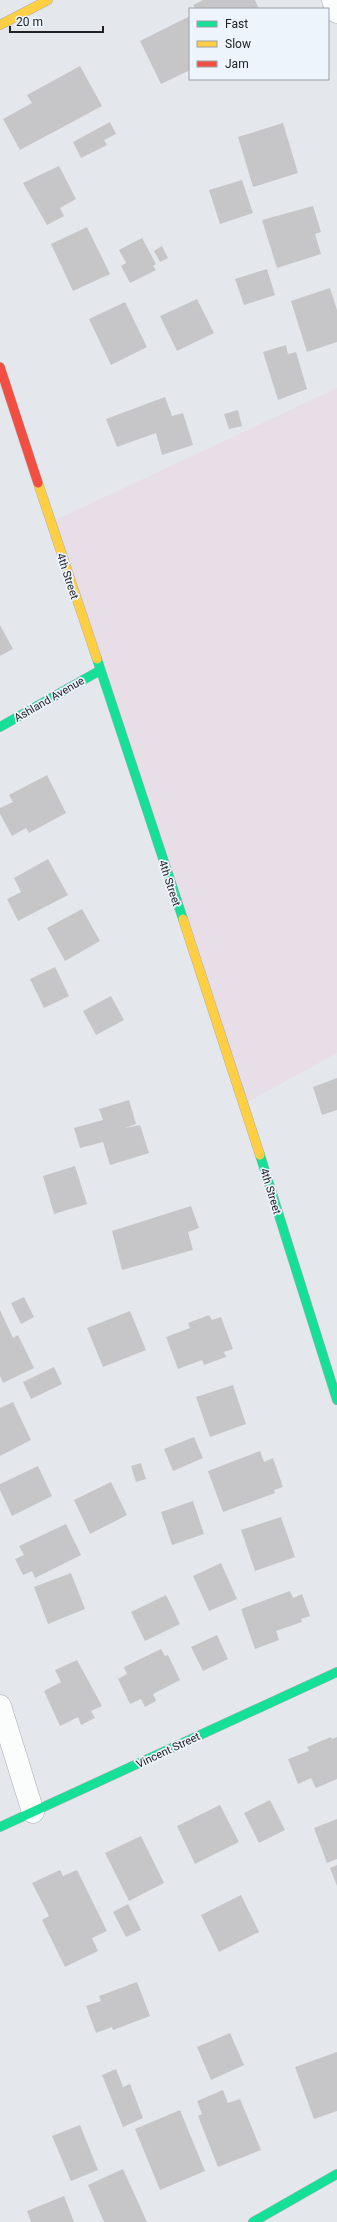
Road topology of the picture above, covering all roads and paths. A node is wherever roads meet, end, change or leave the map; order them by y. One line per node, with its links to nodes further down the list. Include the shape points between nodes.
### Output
1 (48, 0): 4 (street)
2 (333, 0): 3 (street)
3 (337, 12)
4 (0, 25)
5 (0, 367): 6 (street, 4th Street)
6 (99, 671): 7 (street, Ashland Avenue); 8 (street, 4th Street, via 244,1104)
7 (0, 727)
8 (337, 1400)
9 (337, 1672): 11 (street, Vincent Street)
10 (0, 1706): 11 (street)
11 (33, 1812): 12 (street, Vincent Street)
12 (0, 1827)
13 (337, 2174): 14 (street)
14 (253, 2222)

